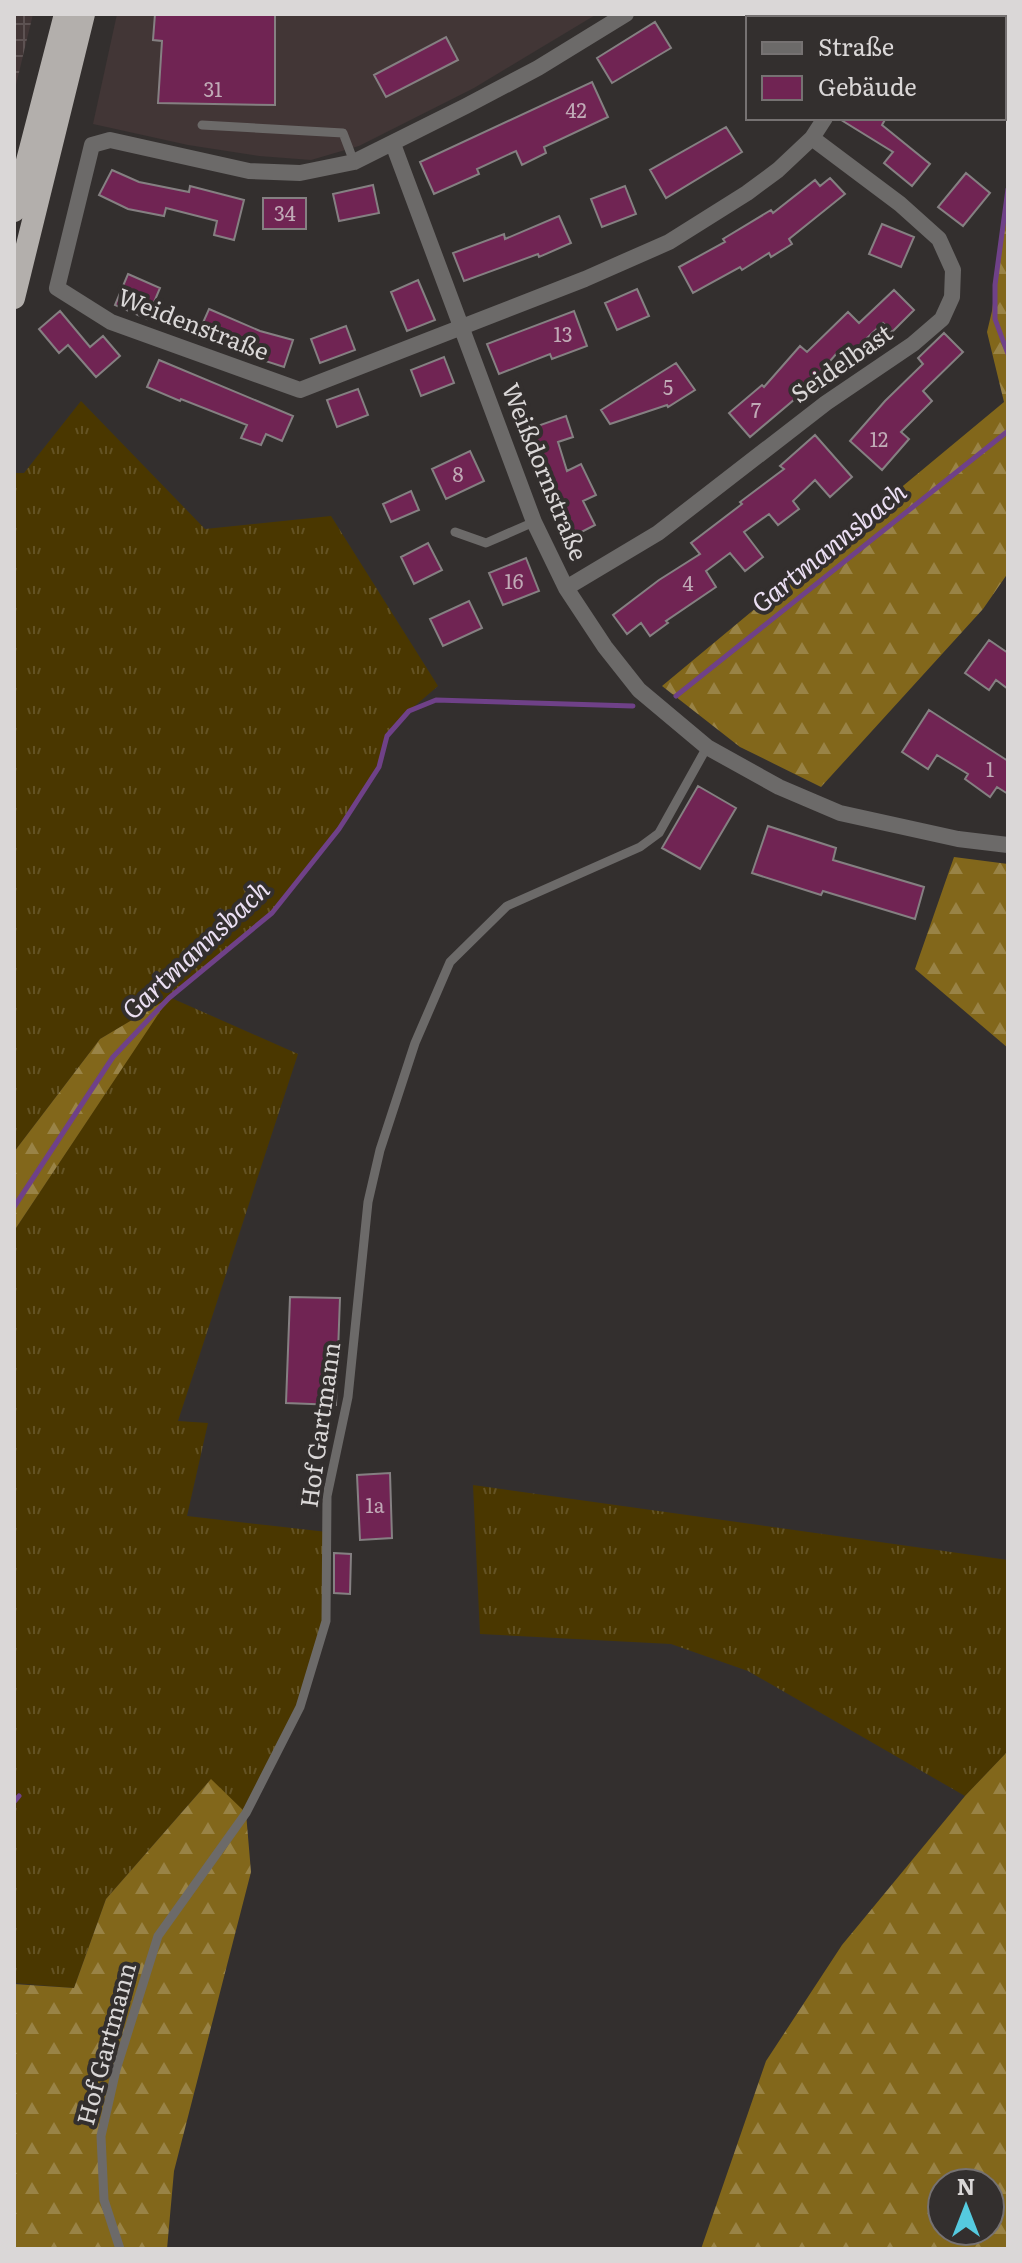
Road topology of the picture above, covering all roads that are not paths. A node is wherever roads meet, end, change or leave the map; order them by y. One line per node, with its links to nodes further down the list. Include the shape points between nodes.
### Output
1 (65, 14): 9 (highway)
2 (84, 14): 10 (highway)
3 (626, 14): 7 (street, Weidenstraße, via 538,68)
4 (824, 120): 6 (street, Weidenstraße)
5 (202, 125): 8 (lane, via 343,133)
6 (812, 138): 11 (street, Weidenstraße, via 747,193 669,242); 14 (street, Seidelbast, via 939,239 953,270 952,297 942,319 658,533)
7 (393, 144): 8 (street, Weidenstraße); 11 (street, Weißdornstraße)
8 (354, 162): 11 (street, Weidenstraße, via 300,173 249,171 110,140 92,145 57,288 111,322 300,390)
9 (14, 211)
10 (14, 298)
11 (462, 326): 12 (street, Weißdornstraße)
12 (534, 522): 13 (lane, via 486,543); 14 (street, Weißdornstraße)
13 (455, 532)
14 (566, 588): 15 (street, Weißdornstraße, via 639,690)
15 (707, 747): 16 (street, Weißdornstraße, via 840,813); 17 (lane, Hof Gartmann, via 659,833 640,847 507,906 450,962 415,1043 368,1202 348,1397 327,1496 326,1621 300,1707 246,1813 158,1936 101,2136 104,2200)
16 (1008, 845)
17 (120, 2249)

